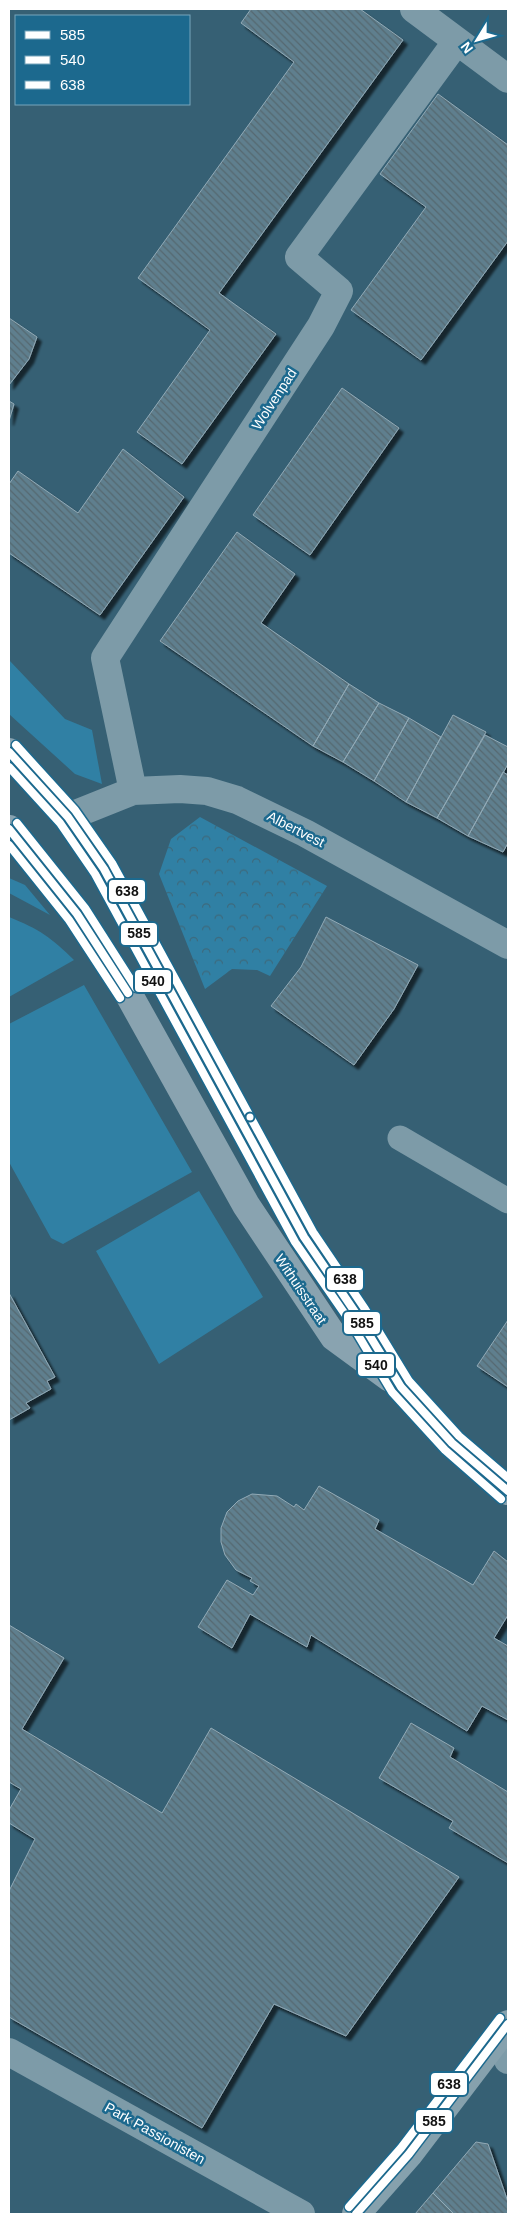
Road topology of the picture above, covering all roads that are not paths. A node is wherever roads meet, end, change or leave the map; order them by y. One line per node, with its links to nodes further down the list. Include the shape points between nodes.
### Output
1 (414, 9): 2 (street)
2 (457, 41): 3 (street); 5 (street, Wolvenpad, via 300,257 338,291 334,300 321,326 105,658)
3 (508, 79)
4 (9, 752): 6 (main road)
5 (133, 791): 6 (street, Albertvest); 8 (street, Albertvest, via 206,791 237,800 305,833)
6 (68, 818): 11 (main road, Withuisstraat, via 104,869 304,1237)
7 (13, 840): 11 (main road, Withuisstraat, via 77,914 123,984 246,1205 334,1337)
8 (508, 945)
9 (400, 1138): 10 (lane)
10 (508, 1201)
11 (401, 1387): 12 (main road, Withuisstraat, via 452,1443)
12 (508, 1491)
13 (506, 2028): 15 (street); 17 (main road, via 409,2154)
14 (9, 2052): 16 (street, Park Passionisten)
15 (508, 2060)
16 (301, 2214)
17 (356, 2214)

